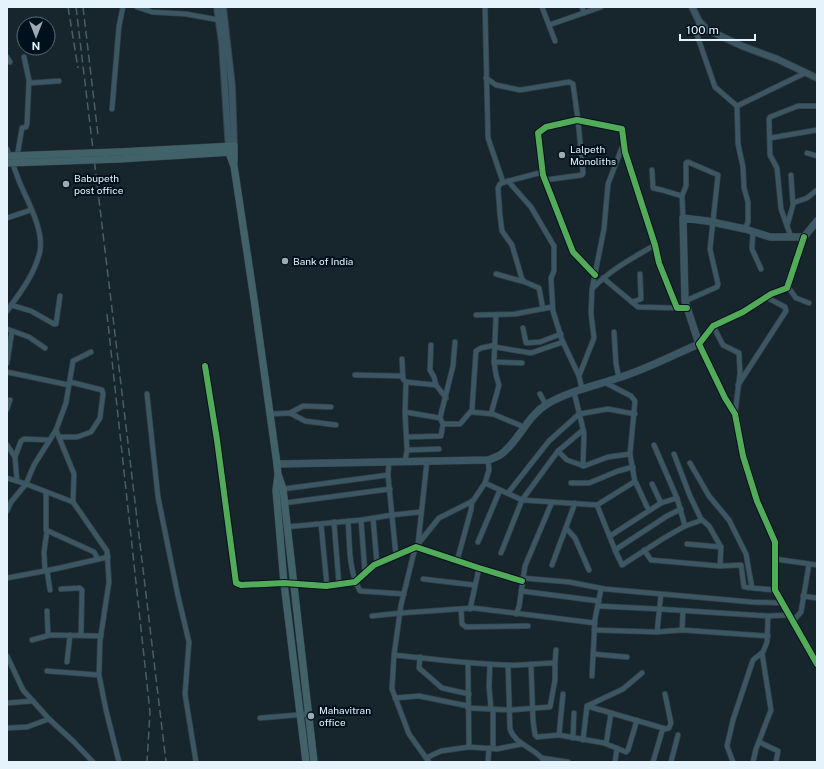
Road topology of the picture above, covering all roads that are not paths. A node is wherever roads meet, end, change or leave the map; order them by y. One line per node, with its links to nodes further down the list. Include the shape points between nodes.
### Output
1 (123, 7): 23 (street)
2 (137, 7): 11 (street, via 152,12 186,14)
3 (217, 7): 11 (street)
4 (223, 7): 29 (street, via 232,87)
5 (485, 7): 17 (street)
6 (542, 7): 13 (street)
7 (582, 7): 10 (street)
8 (602, 7): 10 (street)
9 (692, 7): 12 (street)
10 (584, 13): 13 (street)
11 (219, 20): 29 (street)
12 (699, 21): 16 (street, via 712,33); 21 (street, via 697,35 715,87)
13 (549, 25): 14 (street)
14 (555, 41)
15 (24, 57): 20 (street)
16 (805, 73): 18 (street); 21 (street)
17 (486, 78): 24 (street, via 496,85 520,90 572,83); 40 (street, via 488,142)
18 (817, 78)
19 (60, 82): 20 (street)
20 (29, 83): 35 (street, via 26,127 22,128)
21 (737, 106): 50 (street, via 738,144 748,202 748,222)
22 (817, 106): 26 (street, via 798,106 770,117)
23 (112, 109)
24 (578, 120): 27 (street, via 622,129); 37 (street, via 546,127 538,133); 39 (street, via 583,174)
25 (817, 130): 26 (street)
26 (770, 138): 49 (street, via 771,158 777,169 781,209)
27 (624, 143): 54 (street); 58 (street, via 608,184 604,229)
28 (7, 149): 35 (street)
29 (231, 149): 31 (main road); 114 (main road)
30 (806, 153): 33 (street)
31 (119, 155): 32 (main road, bridge); 34 (main road, bridge)
32 (7, 156)
33 (817, 156)
34 (7, 163)
35 (15, 170): 44 (street)
36 (652, 170): 42 (street, via 653,188)
37 (543, 172): 39 (street); 40 (street)
38 (791, 175): 43 (street)
39 (545, 180): 58 (street, via 572,250)
40 (505, 181): 60 (street, via 498,188 502,230 512,245); 72 (street, via 531,207 553,244)
41 (817, 190): 43 (street, via 806,199)
42 (682, 196): 46 (street); 48 (street, via 686,186 687,162 718,175)
43 (793, 203): 49 (street)
44 (31, 210): 45 (street); 68 (street, via 38,228 40,250 25,287)
45 (7, 218)
46 (682, 218): 48 (main road); 65 (main road)
47 (817, 221): 53 (main road)
48 (712, 222): 50 (main road); 65 (street, via 710,250 718,286)
49 (787, 226): 52 (street)
50 (745, 229): 51 (main road)
51 (753, 232): 52 (main road, via 770,237); 55 (street, via 752,249)
52 (791, 237): 53 (main road)
53 (804, 237): 61 (street)
54 (655, 245): 59 (street, via 622,263); 69 (street, via 659,263)
55 (761, 269)
56 (496, 274): 60 (street)
57 (640, 274): 66 (street, via 642,299)
58 (595, 275): 62 (street)
59 (602, 278): 62 (street); 66 (street)
60 (525, 282): 71 (street, via 540,289)
61 (788, 287): 64 (street); 67 (street, via 796,298)
62 (592, 289): 95 (street, via 594,338)
63 (60, 296): 68 (street, via 56,324 31,312)
64 (766, 297): 75 (street); 100 (street, via 785,306 786,311)
65 (685, 301): 70 (main road)
66 (632, 302): 69 (street, via 638,306)
67 (810, 303)
68 (9, 308)
69 (677, 308): 70 (street)
70 (687, 308): 82 (main road)
71 (543, 309): 72 (street); 74 (street)
72 (552, 309): 79 (street)
73 (476, 315): 74 (street)
74 (496, 315): 84 (street)
75 (713, 326): 82 (street); 100 (street, via 724,344 739,353)
76 (523, 328): 79 (street, via 526,343 540,342)
77 (10, 330): 85 (street, via 29,336); 89 (street)
78 (614, 332): 96 (street)
79 (561, 334): 81 (street)
80 (455, 342): 106 (street)
81 (563, 342): 84 (street, via 531,353); 95 (street)
82 (699, 344): 96 (main road); 118 (street)
83 (431, 345): 101 (street, via 430,370)
84 (495, 345): 88 (street); 112 (street, via 476,351)
85 (45, 348)
86 (91, 352): 99 (street, via 73,360)
87 (402, 359): 94 (street)
88 (494, 362): 90 (street); 115 (street, via 500,385)
89 (7, 363)
90 (522, 363)
91 (205, 366): 208 (street, via 235,582 241,585)
92 (7, 372): 99 (street)
93 (355, 375): 94 (street)
94 (403, 376): 97 (street)
95 (579, 376): 102 (street)
96 (619, 378): 98 (main road)
97 (406, 382): 101 (street); 111 (street)
98 (604, 382): 102 (main road); 117 (street, via 634,398)
99 (69, 384): 123 (street, via 66,403); 126 (street, via 102,390 100,418 89,433)
100 (738, 385): 118 (street)
101 (436, 386): 106 (street)
102 (582, 389): 103 (main road)
103 (574, 392): 108 (main road); 116 (street)
104 (147, 394): 299 (street, via 158,497 189,642 185,694)
105 (540, 394): 108 (street)
106 (446, 398): 119 (street)
107 (10, 400): 110 (street)
108 (546, 405): 122 (main road, via 536,412)
109 (331, 407): 113 (street, via 301,406)
110 (7, 409)
111 (405, 412): 119 (street); 125 (street)
112 (471, 412): 115 (street); 120 (street, via 460,424)
113 (290, 413): 114 (street); 121 (street, via 305,421)
114 (271, 414): 141 (main road)
115 (491, 414): 122 (street)
116 (579, 414): 117 (street, via 608,409); 124 (street); 157 (street, via 549,441)
117 (635, 414): 133 (street)
118 (735, 414): 193 (street, via 743,456 757,501 775,542)
119 (440, 418): 120 (street)
120 (443, 424): 125 (street, via 440,436)
121 (336, 425)
122 (524, 427): 136 (main road, via 499,456)
123 (56, 430): 126 (street); 127 (street)
124 (583, 430): 132 (street); 142 (street)
125 (407, 437): 131 (street)
126 (60, 438): 161 (street, via 74,472)
127 (49, 440): 135 (street, via 24,439); 151 (street)
128 (7, 445): 135 (street)
129 (654, 445): 158 (street)
130 (439, 449): 131 (street)
131 (407, 450): 139 (street)
132 (558, 451): 142 (street, via 567,460); 159 (street)
133 (630, 454): 142 (street); 143 (street)
134 (674, 454): 174 (street)
135 (16, 457): 147 (street)
136 (488, 460): 137 (main road); 149 (street, via 489,470)
137 (427, 461): 139 (main road); 170 (street)
138 (389, 462): 139 (main road); 141 (main road); 145 (street)
139 (405, 462)
140 (690, 463): 213 (street, via 708,495 729,520 746,554)
141 (277, 464): 144 (main road)
142 (583, 466)
143 (632, 467): 148 (street); 150 (street, via 589,483)
144 (278, 475): 153 (main road); 208 (main road, via 276,490)
145 (388, 475): 153 (street); 154 (street)
146 (7, 478): 147 (street)
147 (17, 481): 151 (street)
148 (635, 482): 166 (street); 169 (street)
149 (485, 483): 155 (street); 160 (street)
150 (571, 483)
151 (26, 484): 156 (street); 168 (street, via 10,502)
152 (652, 484): 164 (street)
153 (283, 489): 163 (main road)
154 (390, 489): 163 (street); 171 (street)
155 (500, 490): 157 (street); 183 (street)
156 (46, 492): 161 (street); 181 (street)
157 (508, 493): 159 (street)
158 (677, 498): 164 (street); 167 (street)
159 (522, 500): 162 (street); 189 (street)
160 (472, 501): 185 (street, via 439,518); 194 (street)
161 (72, 502): 191 (street, via 106,549)
162 (552, 502): 165 (street); 206 (street, via 525,566)
163 (284, 503): 179 (main road)
164 (661, 503): 169 (street)
165 (575, 504): 166 (street); 180 (street)
166 (597, 505): 182 (street)
167 (681, 509): 178 (street); 187 (street)
168 (7, 511)
169 (649, 511): 182 (street)
170 (420, 512): 171 (street); 185 (street)
171 (392, 515): 172 (street); 190 (street)
172 (373, 518): 173 (street); 195 (street)
173 (361, 520): 175 (street); 203 (street)
174 (702, 520): 178 (street); 186 (street, via 709,526)
175 (348, 521): 176 (street); 207 (street)
176 (334, 522): 177 (street); 210 (street)
177 (321, 524): 179 (street); 212 (street)
178 (685, 526): 188 (street)
179 (286, 527): 209 (main road)
180 (566, 528): 197 (street); 201 (street, via 575,538)
181 (47, 531): 192 (street, via 94,552); 202 (street, via 44,552)
182 (610, 536): 187 (street)
183 (478, 542)
184 (687, 544): 186 (street)
185 (417, 546): 190 (street); 194 (street); 219 (street)
186 (721, 547): 199 (street)
187 (615, 550): 188 (street, via 622,565)
188 (644, 550): 199 (street, via 651,560)
189 (502, 553)
190 (396, 556): 195 (street)
191 (108, 557): 192 (street); 244 (street, via 109,582)
192 (98, 559): 202 (street)
193 (775, 559): 196 (street); 217 (street)
194 (458, 561): 200 (street)
195 (377, 564): 203 (street)
196 (809, 564): 198 (street); 221 (street)
197 (552, 565)
198 (817, 565)
199 (720, 566): 213 (street, via 741,565 744,587)
200 (479, 568): 206 (street); 211 (street)
201 (589, 570)
202 (46, 571): 204 (street); 216 (street)
203 (365, 573): 207 (street)
204 (7, 578)
205 (423, 579): 211 (street)
206 (522, 580): 215 (street, via 569,582); 218 (street)
207 (355, 582): 210 (street); 219 (street, via 361,592)
208 (284, 583): 209 (street); 279 (main road)
209 (293, 584): 212 (street); 277 (main road)
210 (339, 585): 212 (street)
211 (474, 585): 226 (street)
212 (327, 586)
213 (753, 588): 217 (street)
214 (61, 589): 243 (street, via 82,590)
215 (601, 589): 220 (street); 224 (street)
216 (50, 590)
217 (775, 590): 223 (street)
218 (521, 591): 224 (street); 231 (street)
219 (404, 594): 230 (street)
220 (661, 594): 223 (street); 227 (street)
221 (803, 596): 222 (street); 235 (street, via 801,613)
222 (817, 598)
223 (782, 602): 232 (street)
224 (599, 604): 227 (street); 236 (street)
225 (461, 609): 226 (street); 230 (street); 237 (street, via 462,624 466,627)
226 (470, 609): 231 (street)
227 (658, 609): 229 (street); 240 (street)
228 (47, 611): 241 (street)
229 (683, 611): 234 (street); 239 (street)
230 (401, 612): 233 (street); 249 (street)
231 (516, 614): 236 (street)
232 (790, 615): 234 (street); 235 (street)
233 (372, 616)
234 (768, 616): 245 (street)
235 (794, 621): 254 (street)
236 (595, 623): 238 (street)
237 (528, 626)
238 (594, 630): 240 (street); 250 (street)
239 (682, 630): 240 (street); 245 (street)
240 (657, 632)
241 (48, 635): 242 (street); 246 (street)
242 (70, 635): 243 (street); 255 (street)
243 (81, 635): 244 (street)
244 (101, 636): 263 (street)
245 (768, 636): 248 (street)
246 (32, 640)
247 (556, 650): 257 (street)
248 (762, 653): 289 (street, via 771,707); 307 (street, via 753,659 732,721 727,746)
249 (394, 654): 251 (street); 268 (street, via 392,690)
250 (593, 654): 252 (street); 264 (street)
251 (420, 657): 256 (street); 265 (street, via 418,668 441,687)
252 (627, 657)
253 (8, 658): 269 (street, via 23,690)
254 (816, 661)
255 (67, 662)
256 (468, 663): 258 (street); 265 (street)
257 (555, 663): 259 (street); 273 (street, via 551,707)
258 (490, 664): 260 (street); 274 (street)
259 (531, 664): 260 (street); 273 (street)
260 (508, 665): 275 (street)
261 (47, 672): 263 (street)
262 (642, 673): 271 (street, via 622,689)
263 (99, 675): 298 (street)
264 (592, 676)
265 (468, 694): 272 (street)
266 (563, 694): 286 (street)
267 (665, 694): 284 (street, via 672,723 668,728)
268 (395, 698): 272 (street, via 419,696); 295 (street, via 409,734)
269 (33, 701): 270 (street); 281 (street)
270 (7, 703)
271 (587, 706): 276 (street); 288 (street)
272 (468, 707): 274 (street); 292 (street)
273 (532, 708): 275 (street); 286 (street, via 536,736)
274 (492, 709): 275 (street); 293 (street)
275 (510, 710): 290 (street, via 512,736)
276 (611, 713): 282 (street); 291 (street)
277 (309, 714): 279 (street); 301 (main road)
278 (574, 714): 287 (street)
279 (301, 715): 280 (street); 300 (main road)
280 (260, 718)
281 (48, 719): 283 (street, via 24,728); 297 (street)
282 (636, 720): 284 (street); 294 (street, via 628,750 625,752)
283 (7, 728)
284 (663, 728): 305 (street)
285 (678, 735): 306 (street)
286 (559, 736): 287 (street)
287 (573, 738): 288 (street)
288 (583, 740): 291 (street)
289 (759, 742): 308 (street); 309 (street, via 778,751)
290 (522, 744): 293 (street); 296 (street)
291 (606, 744): 294 (street)
292 (469, 747): 293 (street); 295 (street, via 438,751)
293 (491, 748): 302 (street)
294 (617, 748): 304 (street)
295 (428, 760)
296 (544, 760): 303 (street)
297 (93, 762)
298 (119, 762)
299 (196, 762)
300 (306, 762)
301 (314, 762)
302 (488, 762)
303 (568, 762)
304 (615, 762)
305 (653, 762)
306 (671, 762)
307 (733, 762)
308 (753, 762)
309 (776, 762)

